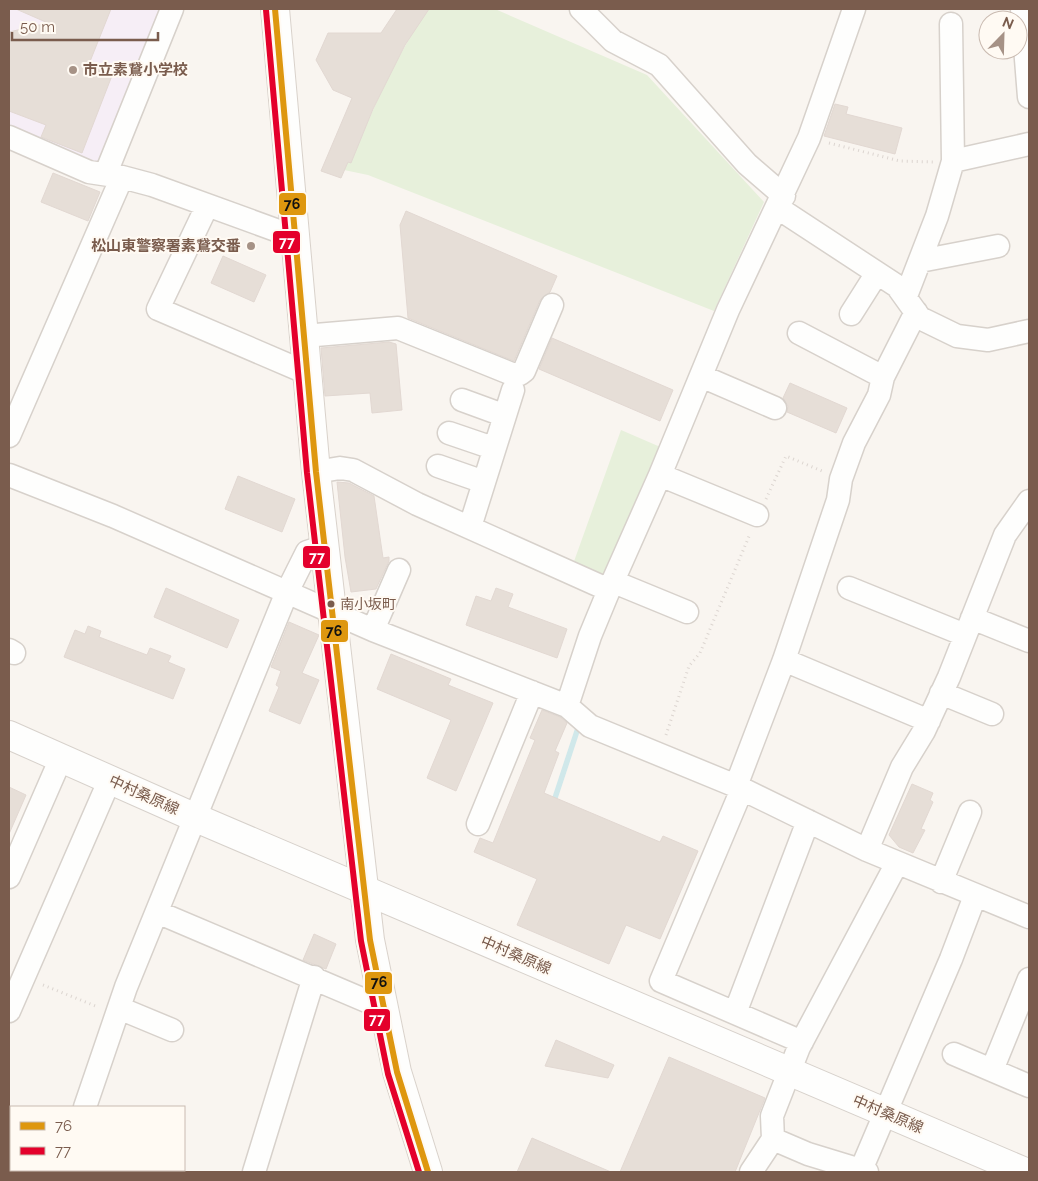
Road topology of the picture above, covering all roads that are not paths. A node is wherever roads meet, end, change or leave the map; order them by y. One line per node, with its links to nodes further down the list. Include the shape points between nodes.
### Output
1 (172, 9): 11 (street)
2 (275, 9): 14 (main road)
3 (581, 9): 12 (street, via 613,40 659,64)
4 (854, 9): 12 (street, via 809,138)
5 (1022, 9): 7 (street)
6 (952, 24): 10 (street)
7 (1029, 97)
8 (9, 137): 11 (street, via 89,172)
9 (1029, 144): 10 (street)
10 (953, 161): 16 (street)
11 (114, 175): 13 (street, via 152,185); 32 (street)
12 (781, 202): 17 (street); 25 (street, via 728,310)
13 (207, 206): 14 (street); 24 (street, via 158,309)
14 (295, 238): 23 (main road)
15 (998, 246): 16 (street)
16 (920, 261): 18 (street)
17 (877, 273): 18 (street, via 897,286); 20 (street)
18 (911, 304): 21 (street, via 920,318 957,336 988,340); 26 (street)
19 (552, 305): 23 (street, via 520,374 512,374 398,328)
20 (851, 314)
21 (1029, 331)
22 (799, 333): 26 (street)
23 (304, 336): 24 (main road)
24 (307, 373): 35 (main road)
25 (701, 376): 29 (street); 37 (street)
26 (884, 377): 52 (street, via 880,394 854,443 841,479 838,500)
27 (512, 390): 30 (street)
28 (462, 400): 30 (street)
29 (775, 408)
30 (503, 415): 33 (street)
31 (449, 433): 33 (street)
32 (9, 436)
33 (493, 448): 38 (street)
34 (438, 466): 38 (street)
35 (316, 472): 41 (street, via 340,468 353,470 417,504); 42 (main road)
36 (9, 475): 46 (street, via 113,516)
37 (660, 475): 40 (street); 44 (street)
38 (484, 482): 41 (street)
39 (1029, 501): 49 (street, via 1005,535)
40 (757, 515)
41 (470, 527): 44 (street, via 553,563 567,573)
42 (324, 546): 46 (street, via 307,552); 47 (main road)
43 (399, 570): 50 (street)
44 (611, 586): 48 (street); 55 (street, via 590,636)
45 (849, 588): 49 (street)
46 (287, 592): 47 (street); 63 (street)
47 (332, 612): 50 (street); 70 (main road)
48 (686, 612)
49 (968, 626): 51 (street); 54 (street)
50 (373, 630): 53 (street)
51 (1029, 641)
52 (784, 660): 57 (street); 61 (street)
53 (532, 692): 55 (street); 65 (street)
54 (941, 693): 56 (street); 57 (street)
55 (567, 706): 61 (street, via 590,726)
56 (992, 714)
57 (928, 721): 66 (street, via 902,767)
58 (9, 735): 59 (main road, 中村桑原線)
59 (61, 758): 60 (main road, 中村桑原線); 68 (street)
60 (110, 779): 63 (main road, 中村桑原線); 77 (street)
61 (739, 788): 64 (street); 79 (street, via 661,981)
62 (970, 812): 69 (street)
63 (196, 818): 70 (main road, 中村桑原線); 72 (street)
64 (808, 821): 66 (street); 79 (street)
65 (478, 824)
66 (867, 850): 67 (street)
67 (897, 863): 69 (street); 81 (street)
68 (9, 877)
69 (941, 882): 71 (street)
70 (365, 890): 76 (main road, via 370,940); 84 (main road, 中村桑原線)
71 (975, 896): 73 (street); 87 (street, via 951,960)
72 (157, 912): 74 (street); 78 (street)
73 (1029, 917)
74 (314, 977): 76 (street); 91 (street)
75 (1027, 992): 83 (street)
76 (383, 1008): 89 (main road)
77 (9, 1011)
78 (118, 1011): 80 (street); 86 (street)
79 (735, 1013): 81 (street)
80 (172, 1030)
81 (802, 1042): 84 (street)
82 (954, 1054): 83 (street)
83 (992, 1070): 85 (street)
84 (789, 1072): 87 (main road, 中村桑原線); 88 (street, via 772,1116)
85 (1029, 1086)
86 (85, 1106)
87 (884, 1112): 90 (street); 93 (main road, 中村桑原線)
88 (773, 1139): 90 (street); 92 (street)
89 (424, 1168)
90 (857, 1170)
91 (254, 1172)
92 (751, 1172)
93 (1024, 1172)

